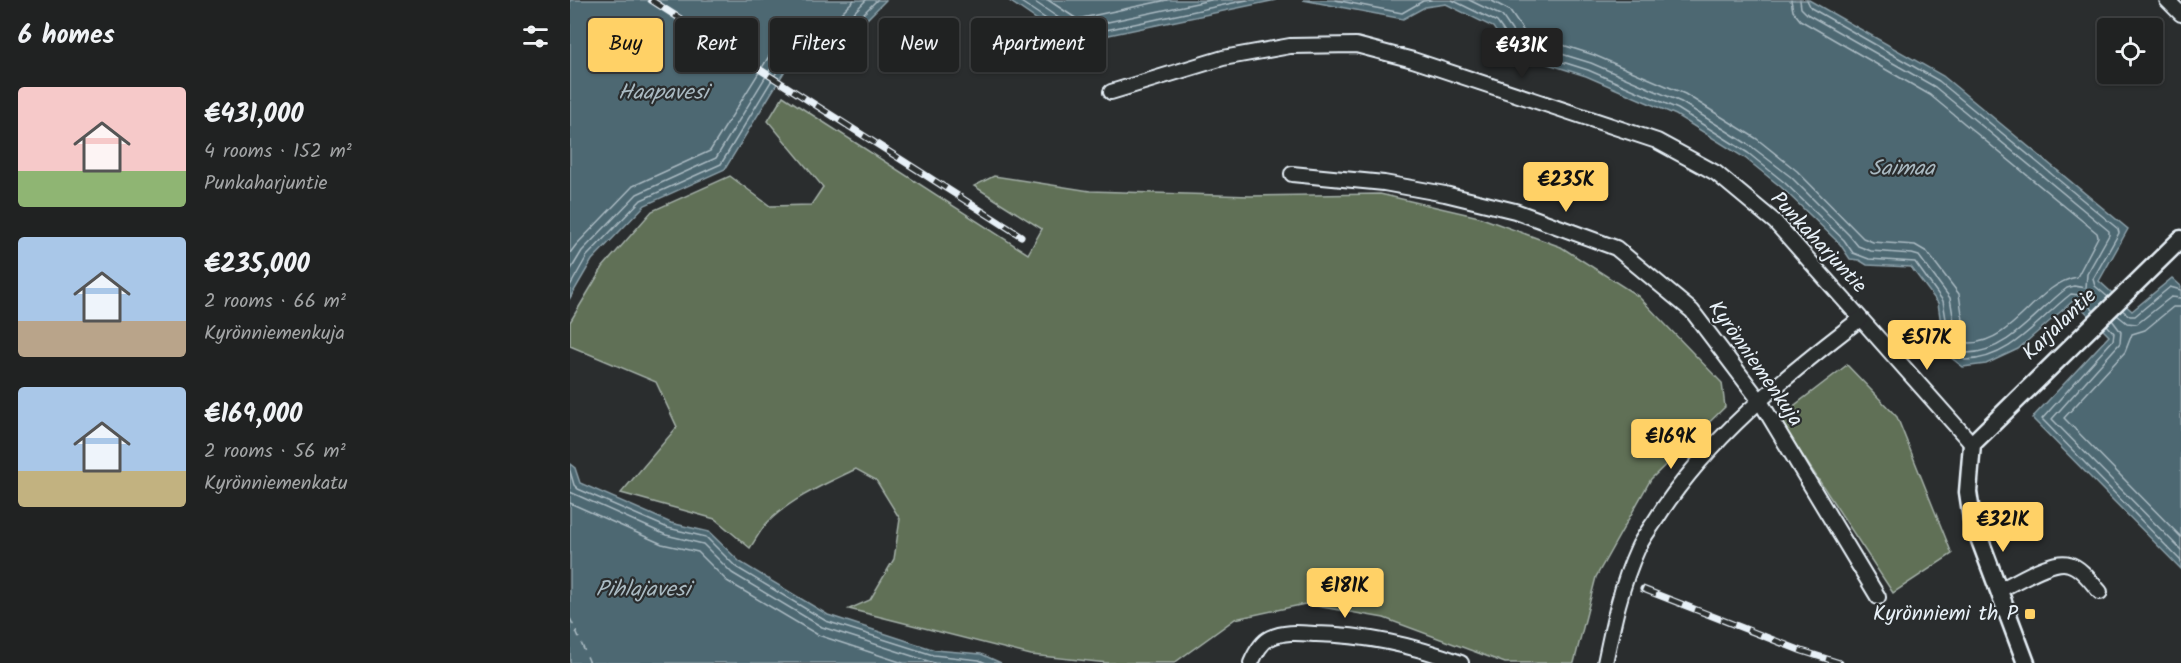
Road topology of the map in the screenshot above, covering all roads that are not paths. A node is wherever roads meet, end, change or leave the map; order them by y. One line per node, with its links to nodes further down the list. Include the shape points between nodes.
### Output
1 (2167, 0): 2 (street)
2 (2181, 14)
3 (1111, 93): 6 (street, Punkaharjuntie, via 1223,58 1290,46 1356,45 1413,60 1657,141 1716,173 1775,222)
4 (1292, 174): 7 (street, Kyrönniemenkuja, via 1384,183 1445,194 1515,211 1616,248 1692,311)
5 (2181, 239): 8 (street, Karjalantie)
6 (1860, 320): 7 (street); 8 (street, Punkaharjuntie)
7 (1760, 401): 11 (street, Kyrönniemenkuja); 14 (street, via 1707,451 1680,483 1638,548 1615,613)
8 (1972, 444): 9 (street, via 1968,492 1972,519)
9 (1999, 590): 10 (street, via 2050,565 2068,563); 15 (street)
10 (2100, 592)
11 (1878, 597)
12 (1251, 663): 13 (street, via 1268,638 1288,633 1354,635 1426,650)
13 (1461, 663)
14 (1605, 663)
15 (2026, 663)

